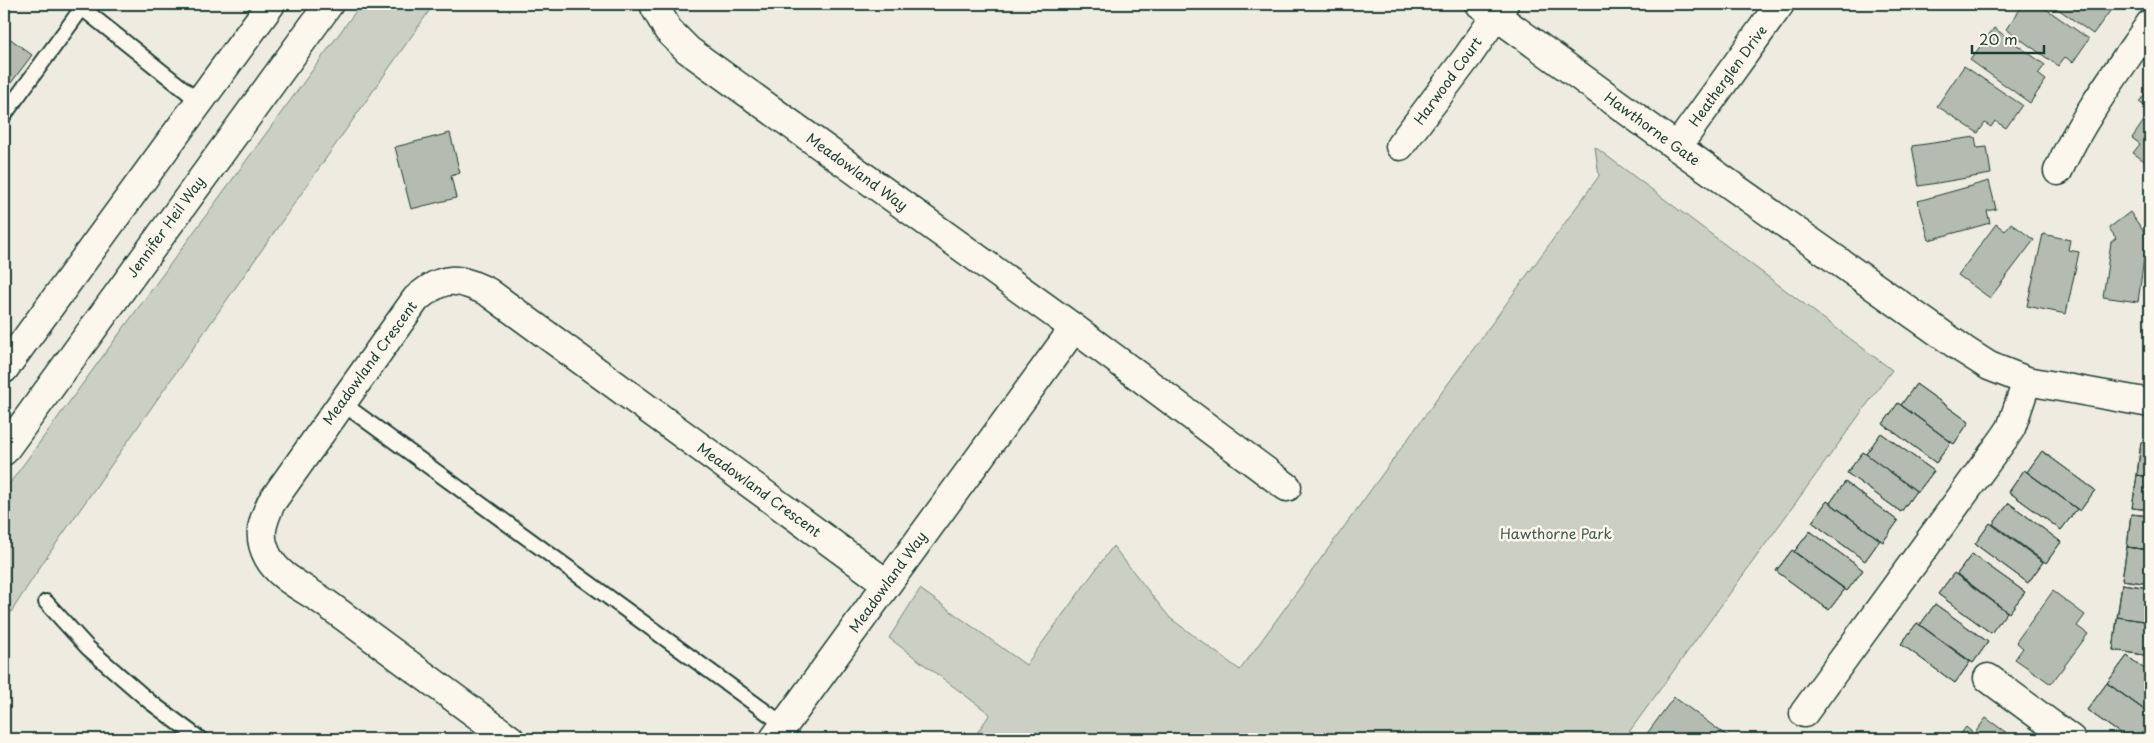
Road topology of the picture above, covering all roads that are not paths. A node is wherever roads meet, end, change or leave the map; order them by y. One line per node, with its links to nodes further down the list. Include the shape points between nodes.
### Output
1 (271, 4): 8 (street)
2 (329, 4): 18 (street, Jennifer Heil Way)
3 (656, 4): 13 (street, Meadowland Way, via 668,30 688,50)
4 (1780, 4): 11 (street, Heatherglen Drive)
5 (83, 6): 8 (lane); 9 (lane)
6 (1493, 7): 10 (street, Harwood Court, via 1472,51); 11 (street, Hawthorne Gate)
7 (2150, 24): 12 (street, via 2094,104)
8 (200, 102): 14 (street)
9 (4, 115)
10 (1400, 146)
11 (1677, 147): 15 (street, Hawthorne Gate, via 1964,350 1989,366)
12 (2058, 171)
13 (1074, 328): 19 (street, Meadowland Way); 20 (street, Meadowland Way)
14 (4, 369)
15 (2027, 381): 17 (street, Hawthorne Gate); 23 (street, via 2005,437)
16 (342, 402): 20 (street, Meadowland Crescent, via 416,299 430,286 447,280 466,281 488,292); 24 (lane); 26 (street, Meadowland Crescent, via 271,503 260,537 268,558 283,575)
17 (2147, 402)
18 (4, 451)
19 (1287, 487)
20 (886, 584): 24 (street, Meadowland Way)
21 (46, 602): 25 (lane, via 88,648 149,701)
22 (1988, 678): 27 (street)
23 (1804, 713)
24 (779, 732)
25 (200, 739)
26 (510, 739)
27 (2071, 739)

